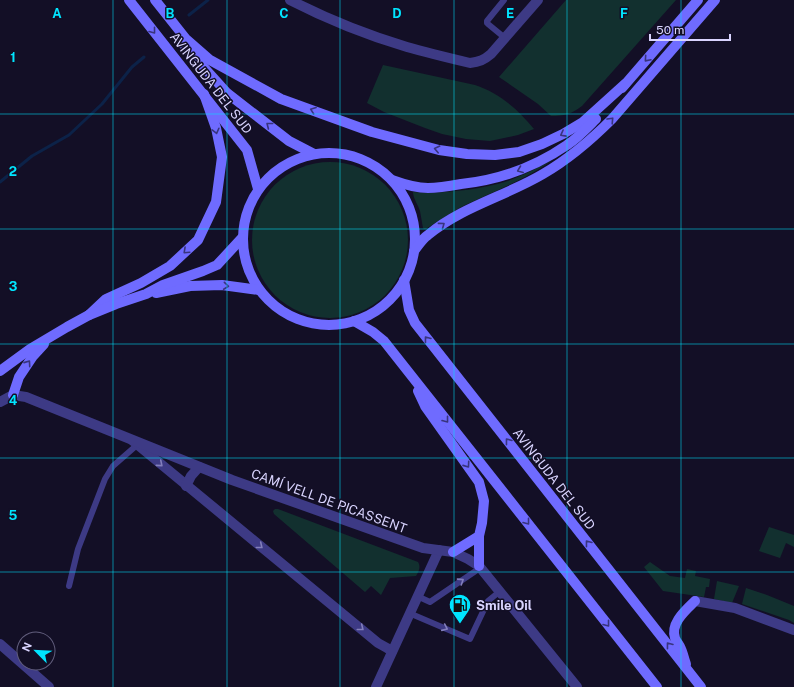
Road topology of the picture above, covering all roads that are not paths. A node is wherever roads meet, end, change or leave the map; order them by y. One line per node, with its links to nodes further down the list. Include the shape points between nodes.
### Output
1 (129, 0): 11 (main road, AVINGUDA DEL SUD, one-way to 11)
2 (149, 0): 12 (main road, AVINGUDA DEL SUD, one-way to 2, via 289,141 227,93 181,42)
3 (155, 0): 10 (main road, one-way to 3, via 583,122 542,144 519,152 494,155 439,150 372,132 281,99 210,60 186,39)
4 (290, 0): 9 (street, via 378,37 470,63 486,59)
5 (504, 0): 9 (lane, via 487,21)
6 (538, 0): 9 (street)
7 (698, 0): 10 (main road, one-way to 10)
8 (715, 0): 16 (main road, one-way to 8, via 426,236 451,218 543,175 580,149 612,119)
9 (505, 38)
10 (625, 84): 13 (main road, one-way to 13, via 611,104 582,133 567,145 532,165 478,182 427,188)
11 (204, 94): 14 (main road, AVINGUDA DEL SUD, via 247,150); 20 (main road, one-way to 20, via 216,128 222,157 216,202 198,240 170,266 106,299)
12 (314, 154): 13 (main road, via 342,153 369,162); 14 (main road, via 292,160 273,172)
13 (392, 180): 16 (main road, via 405,199 413,221)
14 (258, 189): 15 (main road, via 246,212)
15 (242, 238): 18 (main road, via 247,266); 19 (main road, via 217,265)
16 (414, 251): 17 (main road)
17 (404, 280): 21 (main road, via 391,298 374,312); 42 (main road, AVINGUDA DEL SUD, one-way to 17, via 415,323 409,310)
18 (259, 290): 19 (main road, one-way to 18, via 190,286 222,285); 21 (main road, via 278,309 302,321 327,325)
19 (146, 294): 20 (main road)
20 (89, 315): 22 (main road)
21 (354, 322): 24 (main road, via 384,341)
22 (51, 336): 23 (main road); 25 (main road, one-way to 22, via 19,377)
23 (0, 371)
24 (409, 374): 30 (main road, one-way to 30, via 425,406 479,482 484,501); 46 (main road, one-way to 46)
25 (13, 395): 26 (street); 27 (street, CAMÍ VELL DE PICASSENT, via 26,397)
26 (0, 402)
27 (133, 442): 28 (street, CAMÍ VELL DE PICASSENT); 29 (street, CAMÍ VELL DE PICASSENT, one-way to 29); 34 (lane, via 105,479 78,549)
28 (199, 467): 29 (street); 31 (street, CAMÍ VELL DE PICASSENT, via 422,548)
29 (186, 486): 41 (street, CAMÍ VELL DE PICASSENT, one-way to 41, via 378,643)
30 (479, 536): 32 (main road); 33 (main road)
31 (439, 550): 32 (street, CAMÍ VELL DE PICASSENT); 36 (street)
32 (453, 552): 33 (street, CAMÍ VELL DE PICASSENT)
33 (479, 567): 35 (street, CAMÍ VELL DE PICASSENT); 36 (lane, one-way to 33, via 430,602)
34 (70, 586)
35 (500, 592): 38 (lane, one-way to 35, via 470,639 488,601); 43 (street, CAMÍ VELL DE PICASSENT)
36 (417, 596): 38 (street)
37 (695, 601): 39 (street, via 735,608); 42 (main road, via 676,622 674,632)
38 (410, 613): 41 (street)
39 (794, 630)
40 (0, 644): 44 (street)
41 (392, 650): 45 (street)
42 (688, 670): 47 (main road, AVINGUDA DEL SUD)
43 (573, 685)
44 (49, 687)
45 (376, 687)
46 (657, 687)
47 (701, 687)

